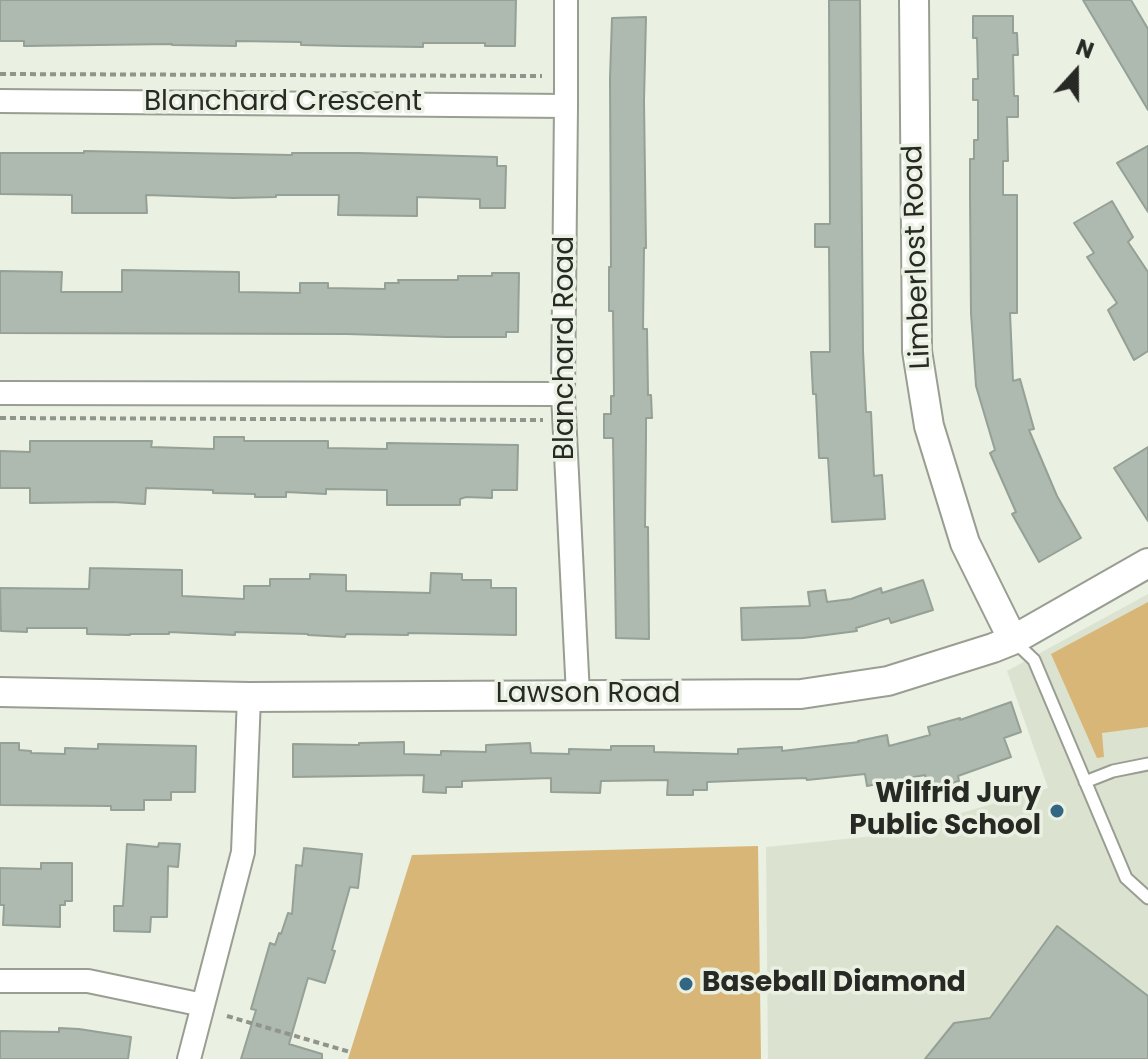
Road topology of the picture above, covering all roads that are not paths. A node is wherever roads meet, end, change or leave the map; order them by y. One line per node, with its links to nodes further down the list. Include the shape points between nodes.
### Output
1 (566, 0): 4 (street, Blanchard Road)
2 (914, 0): 8 (street, Limberlost Road, via 917,351 926,411 965,543)
3 (0, 101): 4 (street, Blanchard Crescent)
4 (566, 106): 6 (street, Blanchard Road)
5 (0, 393): 6 (street)
6 (563, 394): 10 (street, Blanchard Road)
7 (1148, 563): 8 (street, Lawson Road)
8 (1013, 640): 10 (street, Lawson Road, via 888,681 801,694); 13 (lane, via 1034,660)
9 (0, 692): 11 (street, Lawson Road)
10 (578, 695): 11 (street, Lawson Road)
11 (249, 697): 16 (street, via 243,852)
12 (1148, 764): 13 (lane)
13 (1085, 782): 14 (lane, via 1126,878)
14 (1148, 898)
15 (0, 981): 16 (street, via 88,981)
16 (203, 1005): 17 (street)
17 (189, 1059)

